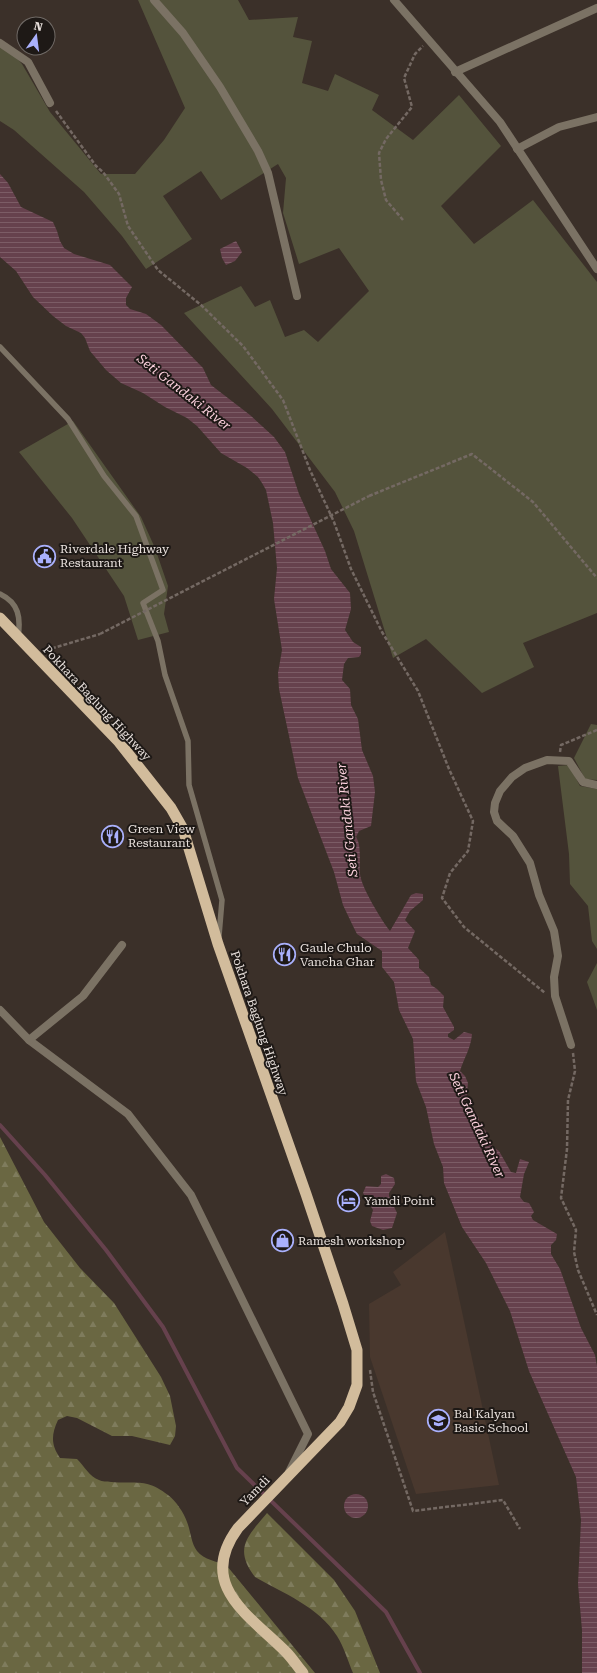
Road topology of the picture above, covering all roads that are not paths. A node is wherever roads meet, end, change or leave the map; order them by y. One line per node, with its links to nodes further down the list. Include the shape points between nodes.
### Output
1 (154, 0): 10 (street, via 183,33 204,63 258,151 268,173)
2 (394, 0): 5 (street)
3 (597, 8): 5 (street)
4 (0, 43): 6 (street, via 28,62)
5 (455, 72): 8 (street, via 500,122)
6 (50, 103)
7 (597, 117): 8 (street, via 559,127)
8 (517, 149): 9 (street)
9 (597, 269)
10 (297, 296)
11 (0, 347): 16 (lane, via 68,419 104,476 136,516 163,590 143,603 158,641 165,675 188,741 189,784 222,900)
12 (0, 594): 14 (lane, via 14,605 18,614)
13 (0, 618): 14 (highway, Pokhara Baglung Highway)
14 (18, 637): 16 (highway, Pokhara Baglung Highway, via 118,742 171,808 183,830)
15 (597, 785): 20 (street, via 583,782 569,761 547,760 525,768 512,778 497,795 494,812 530,863 539,895 554,931 558,956 554,977 555,996)
16 (218, 944): 21 (highway, Pokhara Baglung Highway, via 357,1350 356,1385 349,1407 326,1438)
17 (122, 945): 19 (street, via 83,996)
18 (0, 1010): 19 (street)
19 (29, 1040): 21 (street, via 128,1114 191,1195 308,1434 288,1472)
20 (571, 1045)
21 (290, 1473): 22 (highway, Yamdi, via 238,1528 228,1543 224,1555 224,1579 230,1596 245,1614 286,1652)
22 (303, 1673)

